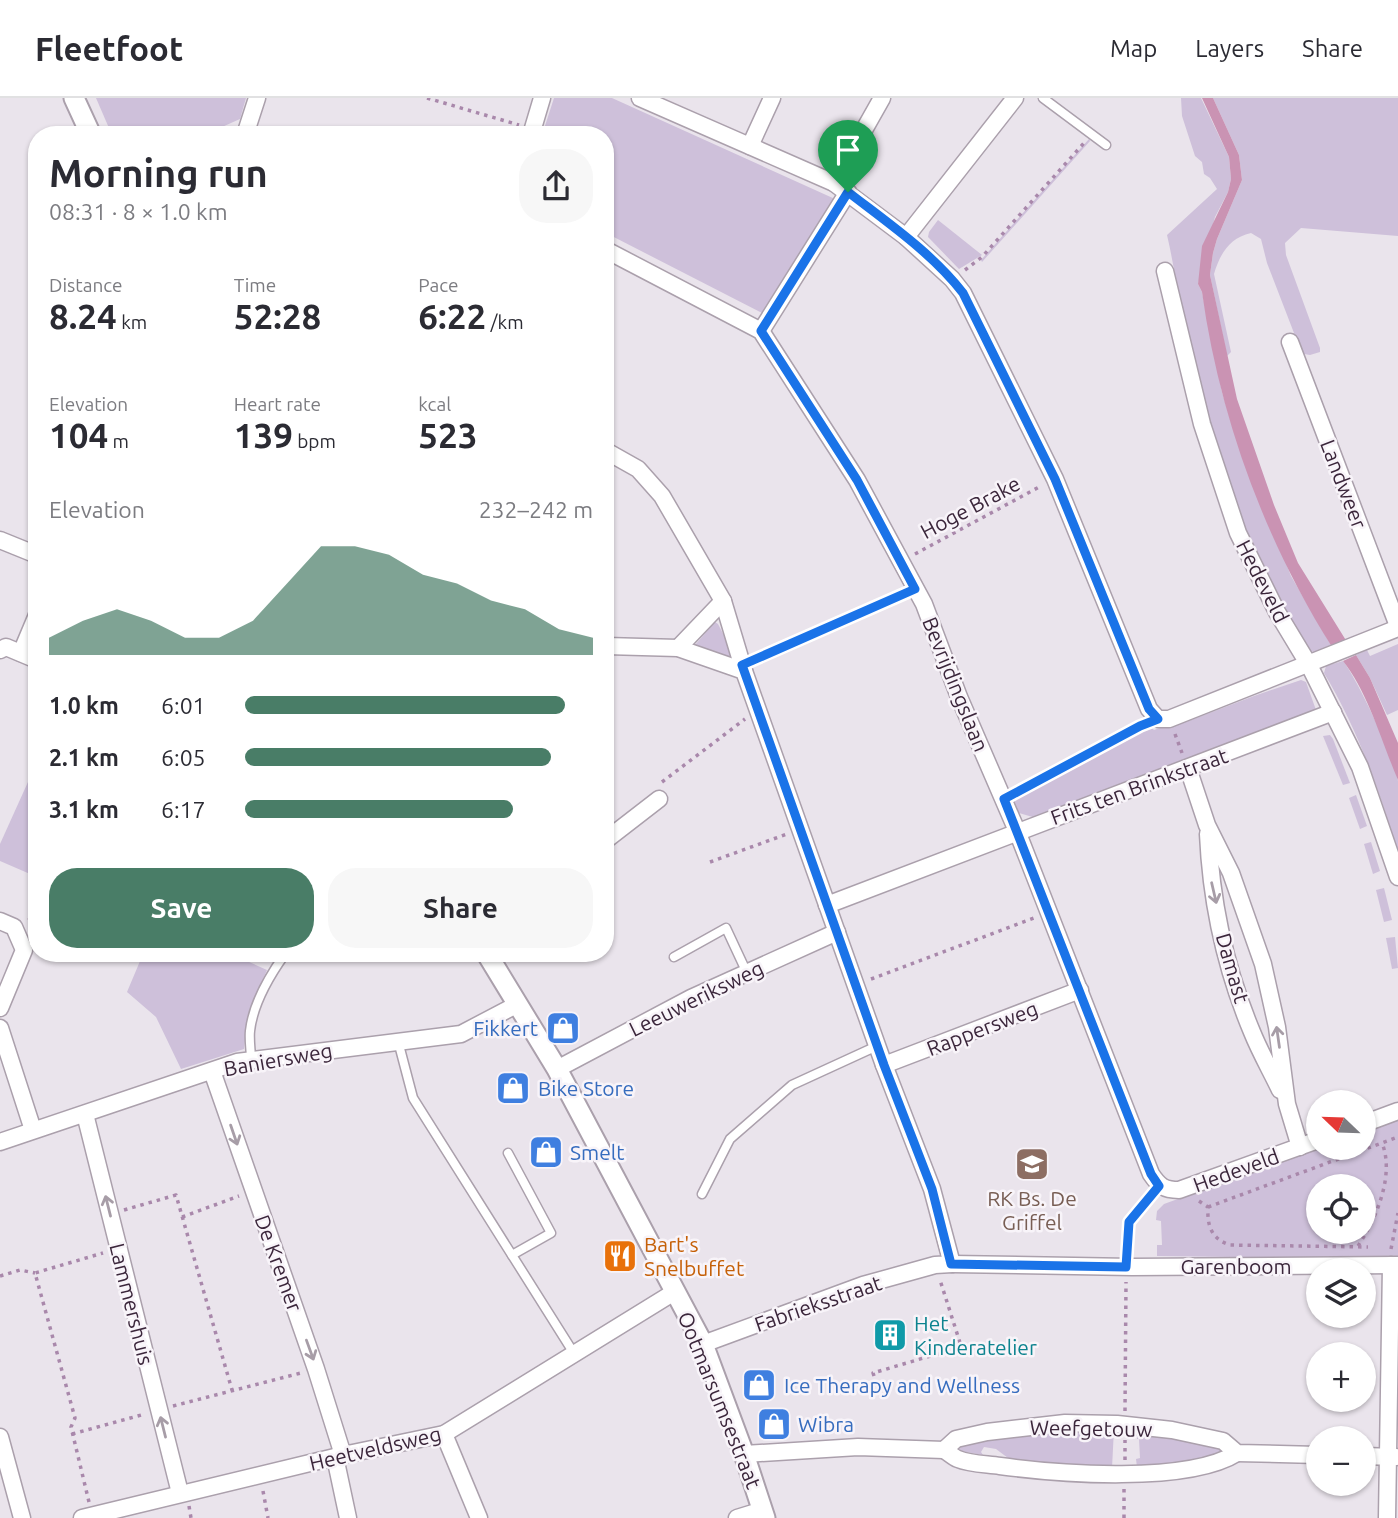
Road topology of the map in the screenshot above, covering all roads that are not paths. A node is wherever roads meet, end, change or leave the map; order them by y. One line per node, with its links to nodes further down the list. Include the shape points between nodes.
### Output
1 (74, 98): 10 (street)
2 (257, 98): 11 (street)
3 (542, 98): 12 (street)
4 (640, 98): 9 (street)
5 (772, 98): 14 (street)
6 (882, 98): 15 (street)
7 (1015, 98): 16 (street)
8 (1043, 98): 13 (lane)
9 (664, 103): 14 (street)
10 (87, 126)
11 (248, 126)
12 (533, 126)
13 (1106, 145)
14 (750, 146): 15 (street)
15 (841, 188): 16 (street); 19 (street)
16 (906, 237): 32 (street, via 963,293 1055,479 1149,709 1164,719)
17 (614, 254): 19 (street, Bevrijdingslaan)
18 (1165, 271): 32 (street, Hedeveld, via 1202,424 1238,533)
19 (761, 331): 38 (street, Bevrijdingslaan, via 857,480 924,604)
20 (1290, 342): 25 (street, Landweer)
21 (614, 456): 24 (street, via 638,469 662,496)
22 (0, 540): 23 (street)
23 (28, 551)
24 (723, 601): 28 (street); 33 (street)
25 (1398, 627): 32 (street)
26 (28, 636): 30 (street)
27 (614, 646): 28 (street)
28 (678, 648): 33 (street)
29 (0, 649): 30 (street)
30 (21, 653): 31 (street)
31 (28, 656)
32 (1309, 665): 34 (street, Hedeveld)
33 (743, 668): 41 (street)
34 (1333, 712): 35 (street, Frits ten Brinkstraat); 40 (street, Hedeveld, via 1360,767)
35 (1188, 768): 37 (street, Damast); 38 (street, Frits ten Brinkstraat)
36 (659, 799): 39 (street)
37 (1207, 825): 58 (street, Damast, one-way to 37, via 1263,964 1231,873); 58 (street, Damast, one-way to 58, via 1210,878 1232,973 1252,1032)
38 (1017, 831): 41 (street, Frits ten Brinkstraat); 48 (street)
39 (614, 834)
40 (1398, 877)
41 (827, 905): 43 (street)
42 (0, 921): 50 (street, via 14,927 24,950)
43 (837, 932): 47 (street, Leeuweriksweg); 53 (street)
44 (674, 957): 47 (lane, via 726,928)
45 (280, 962): 54 (lane, via 258,1002 250,1031)
46 (492, 962): 49 (street, Ootmarsumsestraat)
47 (747, 973): 56 (street, Leeuweriksweg)
48 (1080, 990): 55 (street, Rappersweg); 65 (street, Hedeveld, via 1159,1186 1180,1190)
49 (518, 1004): 52 (street, Baniersweg, via 461,1034); 56 (street, Ootmarsumsestraat)
50 (0, 1008)
51 (0, 1028): 62 (street)
52 (398, 1041): 54 (street, Baniersweg); 68 (lane, via 414,1098)
53 (877, 1046): 55 (street); 67 (lane, via 792,1085 730,1139)
54 (251, 1060): 57 (street, Baniersweg)
55 (884, 1065): 70 (street, via 932,1189)
56 (557, 1069): 71 (street, Ootmarsumsestraat)
57 (212, 1071): 60 (street, Baniersweg); 80 (street, De Kremer, one-way to 80, via 316,1369)
58 (1287, 1104): 65 (street, Damast)
59 (1398, 1111): 61 (street)
60 (85, 1114): 62 (street, Baniersweg); 82 (street, Lammershuis, one-way to 60)
61 (1376, 1119)
62 (33, 1130): 63 (street, Baniersweg)
63 (0, 1142)
64 (1306, 1145): 65 (street, Hedeveld)
65 (1300, 1147)
66 (508, 1153): 68 (lane, via 551,1233)
67 (702, 1194)
68 (512, 1255): 73 (lane)
69 (1393, 1260): 70 (street, Garenboom, via 1126,1267); 81 (street)
70 (951, 1264): 72 (street, Fabrieksstraat, via 863,1285)
71 (676, 1291): 72 (street, Ootmarsumsestraat); 73 (street, Heetveldsweg)
72 (702, 1344): 78 (street, Ootmarsumsestraat)
73 (575, 1354): 74 (street, Heetveldsweg)
74 (444, 1434): 80 (street, Heetveldsweg); 87 (street)
75 (0, 1437): 85 (street)
76 (944, 1450): 77 (street, Weefgetouw, via 958,1459 1021,1469 1125,1474 1178,1470 1224,1461); 77 (street, Weefgetouw, via 956,1439 987,1432 1065,1423 1172,1430 1223,1441); 78 (street, Weefgetouw, via 858,1447)
77 (1237, 1453): 79 (street, Weefgetouw)
78 (744, 1454): 83 (street, Ootmarsumsestraat)
79 (1306, 1455)
80 (339, 1456): 82 (street, Heetveldsweg); 86 (street, De Kremer)
81 (1393, 1457): 89 (street)
82 (180, 1493): 84 (street, Heetveldsweg)
83 (764, 1514): 88 (street)
84 (87, 1517)
85 (22, 1518)
86 (348, 1518)
87 (479, 1518)
88 (737, 1518)
89 (1387, 1518)

